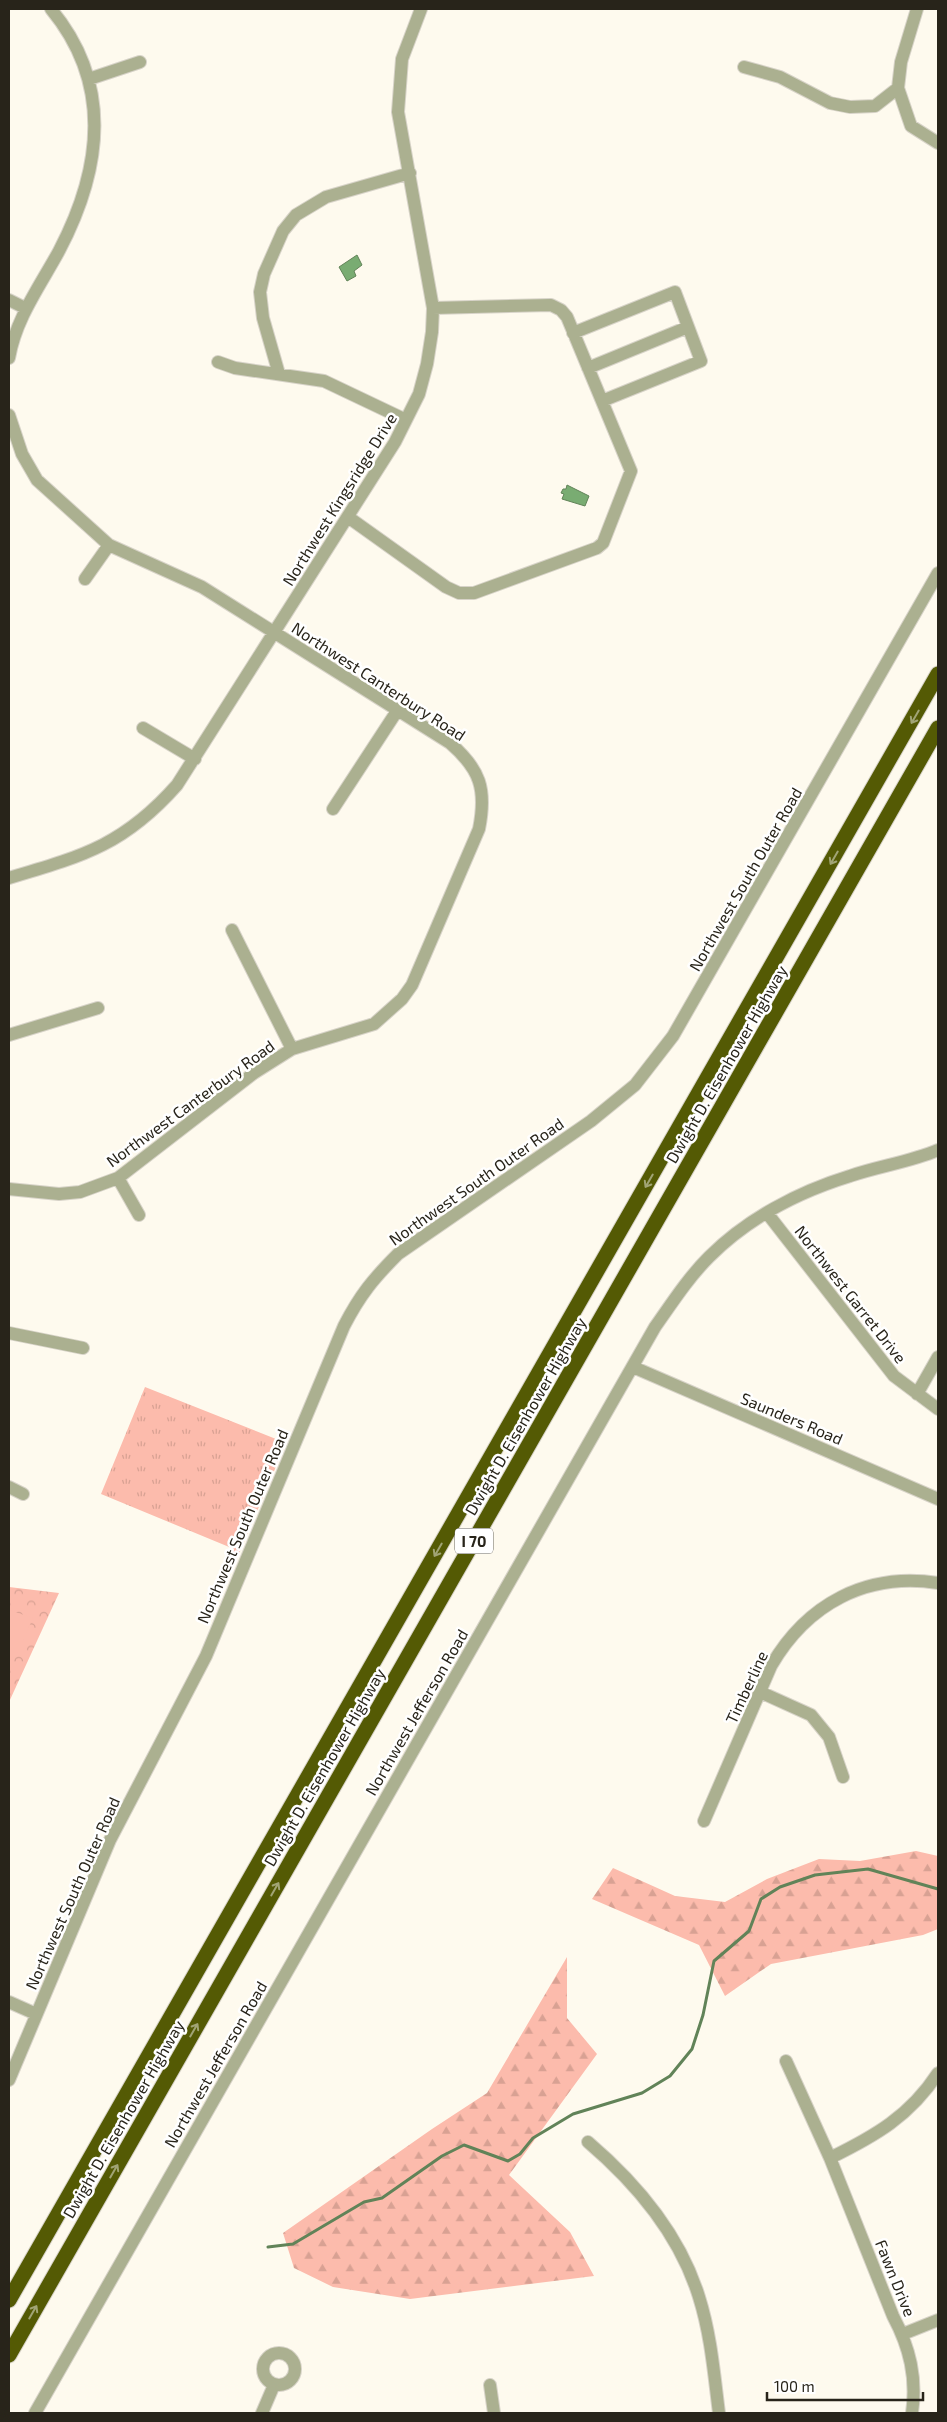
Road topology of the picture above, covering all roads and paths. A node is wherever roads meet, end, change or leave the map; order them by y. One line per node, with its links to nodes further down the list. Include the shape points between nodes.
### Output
1 (51, 9): 6 (street, via 73,40)
2 (421, 9): 9 (street, Northwest Kingsridge Drive, via 402,59 399,81 398,112)
3 (917, 9): 7 (street, via 901,62)
4 (140, 62): 6 (street)
5 (744, 67): 7 (street, via 780,77 830,103 850,107 875,106)
6 (89, 79): 11 (street, via 96,118 85,192 58,252)
7 (898, 88): 8 (street, via 911,126)
8 (938, 143)
9 (410, 173): 12 (street, Northwest Kingsridge Drive); 18 (street, via 326,197 296,215 283,231 264,274 260,292 263,318)
10 (9, 300): 11 (street)
11 (26, 308): 15 (street, via 12,341)
12 (433, 308): 14 (street, via 551,305 567,316); 21 (street, Northwest Kingsridge Drive, via 427,364 419,394)
13 (688, 327): 14 (street, via 675,292); 17 (street); 19 (street, via 701,361)
14 (573, 333): 17 (street)
15 (9, 358)
16 (218, 362): 18 (street, via 235,368)
17 (588, 368): 19 (street)
18 (279, 374): 21 (street, via 324,381)
19 (602, 401): 22 (street, via 631,471 603,543 597,548 474,593 459,593)
20 (9, 415): 23 (street, Northwest Canterbury Road, via 22,454 37,480)
21 (406, 420): 22 (street, Northwest Kingsridge Drive)
22 (348, 517): 26 (street, Northwest Kingsridge Drive)
23 (109, 545): 25 (street); 26 (street, Northwest Canterbury Road, via 202,587)
24 (938, 573): 57 (street, Northwest South Outer Road, via 674,1036 654,1062 635,1085 591,1120 398,1254 359,1297 206,1656 110,1840)
25 (85, 579)
26 (274, 633): 28 (street, Northwest Canterbury Road); 31 (street, Northwest Kingsridge Drive)
27 (938, 674): 63 (highway, Dwight D. Eisenhower Highway / I 70, one-way to 63)
28 (397, 711): 32 (street); 37 (street, Northwest Canterbury Road, via 450,743 474,768 482,795 478,829 412,985 402,999 374,1024)
29 (143, 728): 31 (street)
30 (938, 728): 66 (highway, Dwight D. Eisenhower Highway / I 70, one-way to 30)
31 (195, 758): 33 (street, Northwest Kingsridge Drive, via 159,806 118,838 75,858)
32 (333, 809)
33 (9, 878)
34 (232, 930): 37 (street)
35 (98, 1008): 36 (street)
36 (9, 1035)
37 (292, 1049): 39 (street, Northwest Canterbury Road, via 254,1073)
38 (938, 1150): 41 (street, Northwest Jefferson Road, via 820,1186)
39 (118, 1178): 40 (street, Northwest Canterbury Road, via 80,1192 59,1194); 42 (street)
40 (9, 1189)
41 (767, 1213): 46 (street, Northwest Jefferson Road, via 736,1234 680,1290); 47 (street, Northwest Garret Drive, via 894,1376)
42 (139, 1215)
43 (9, 1333): 44 (street)
44 (83, 1348)
45 (938, 1357): 47 (street)
46 (633, 1366): 51 (street, Saunders Road); 69 (street, Northwest Jefferson Road)
47 (917, 1394): 48 (street, Northwest Garret Drive)
48 (938, 1409)
49 (9, 1487): 50 (street)
50 (23, 1494)
51 (938, 1499)
52 (938, 1583): 53 (street, Timberline, via 918,1580 877,1584 830,1602 783,1645)
53 (760, 1692): 54 (street, via 811,1716 829,1737); 55 (street, Timberline)
54 (844, 1777)
55 (704, 1821)
56 (9, 2002): 57 (street)
57 (36, 2014): 60 (street, Northwest South Outer Road)
58 (786, 2061): 62 (street, Fawn Drive)
59 (938, 2073): 62 (street, via 904,2113 886,2128 869,2140)
60 (9, 2080)
61 (588, 2142): 72 (street, via 638,2190 667,2229 688,2267 705,2318)
62 (830, 2158): 65 (street, Fawn Drive)
63 (9, 2300)
64 (938, 2320): 65 (street)
65 (902, 2334): 73 (street, Fawn Drive, via 913,2370)
66 (9, 2355)
67 (274, 2385): 70 (street)
68 (490, 2385): 71 (street)
69 (35, 2413)
70 (262, 2413)
71 (494, 2413)
72 (719, 2413)
73 (912, 2413)

